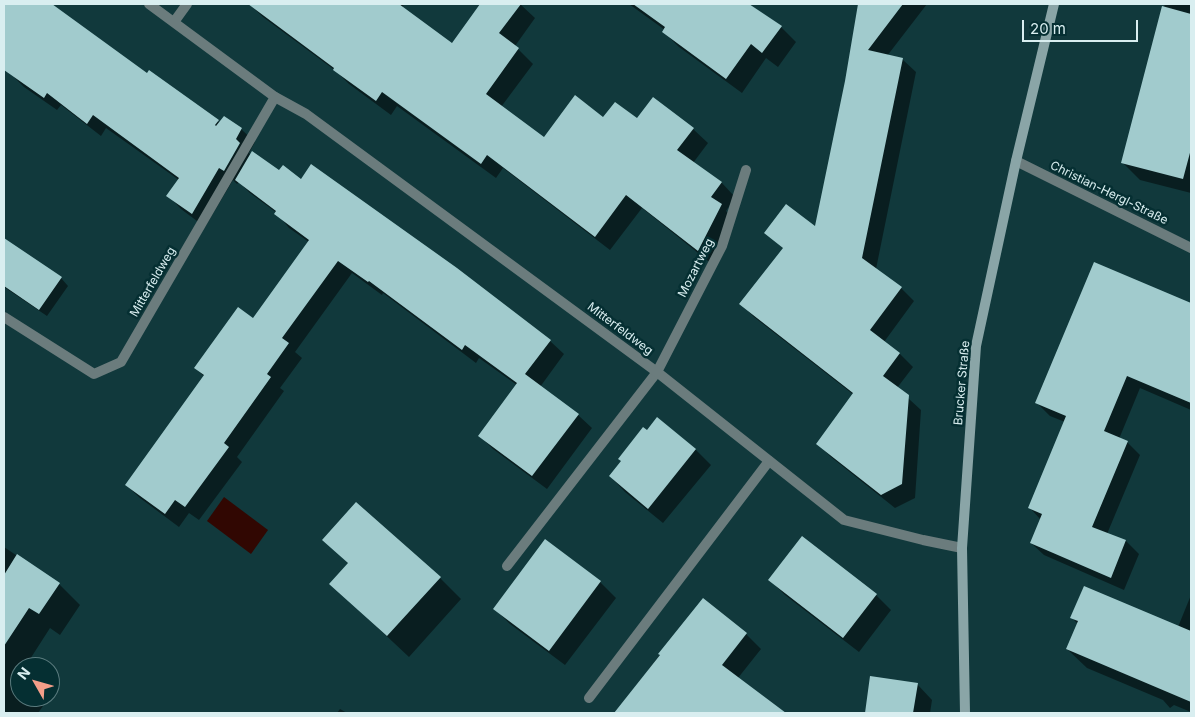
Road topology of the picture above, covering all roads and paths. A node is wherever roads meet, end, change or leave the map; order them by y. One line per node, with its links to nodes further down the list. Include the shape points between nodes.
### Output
1 (149, 4): 4 (street, Mitterfeldweg)
2 (187, 4): 4 (street)
3 (1054, 4): 6 (main road, Brucker Straße)
4 (174, 22): 5 (street, Mitterfeldweg)
5 (275, 97): 9 (street, Mitterfeldweg, via 121,362 94,374); 10 (street, Mitterfeldweg, via 306,114)
6 (1016, 161): 8 (street, Christian-Hergl-Straße); 12 (main road, Brucker Straße, via 976,346)
7 (746, 170): 10 (street, Mozartweg, via 722,246)
8 (1191, 248)
9 (4, 317)
10 (657, 372): 11 (street, Mitterfeldweg); 13 (street, Mozartweg)
11 (769, 461): 12 (street, Mitterfeldweg, via 844,520); 14 (street)
12 (962, 548): 15 (main road, Brucker Straße)
13 (507, 566)
14 (588, 698)
15 (965, 713)

